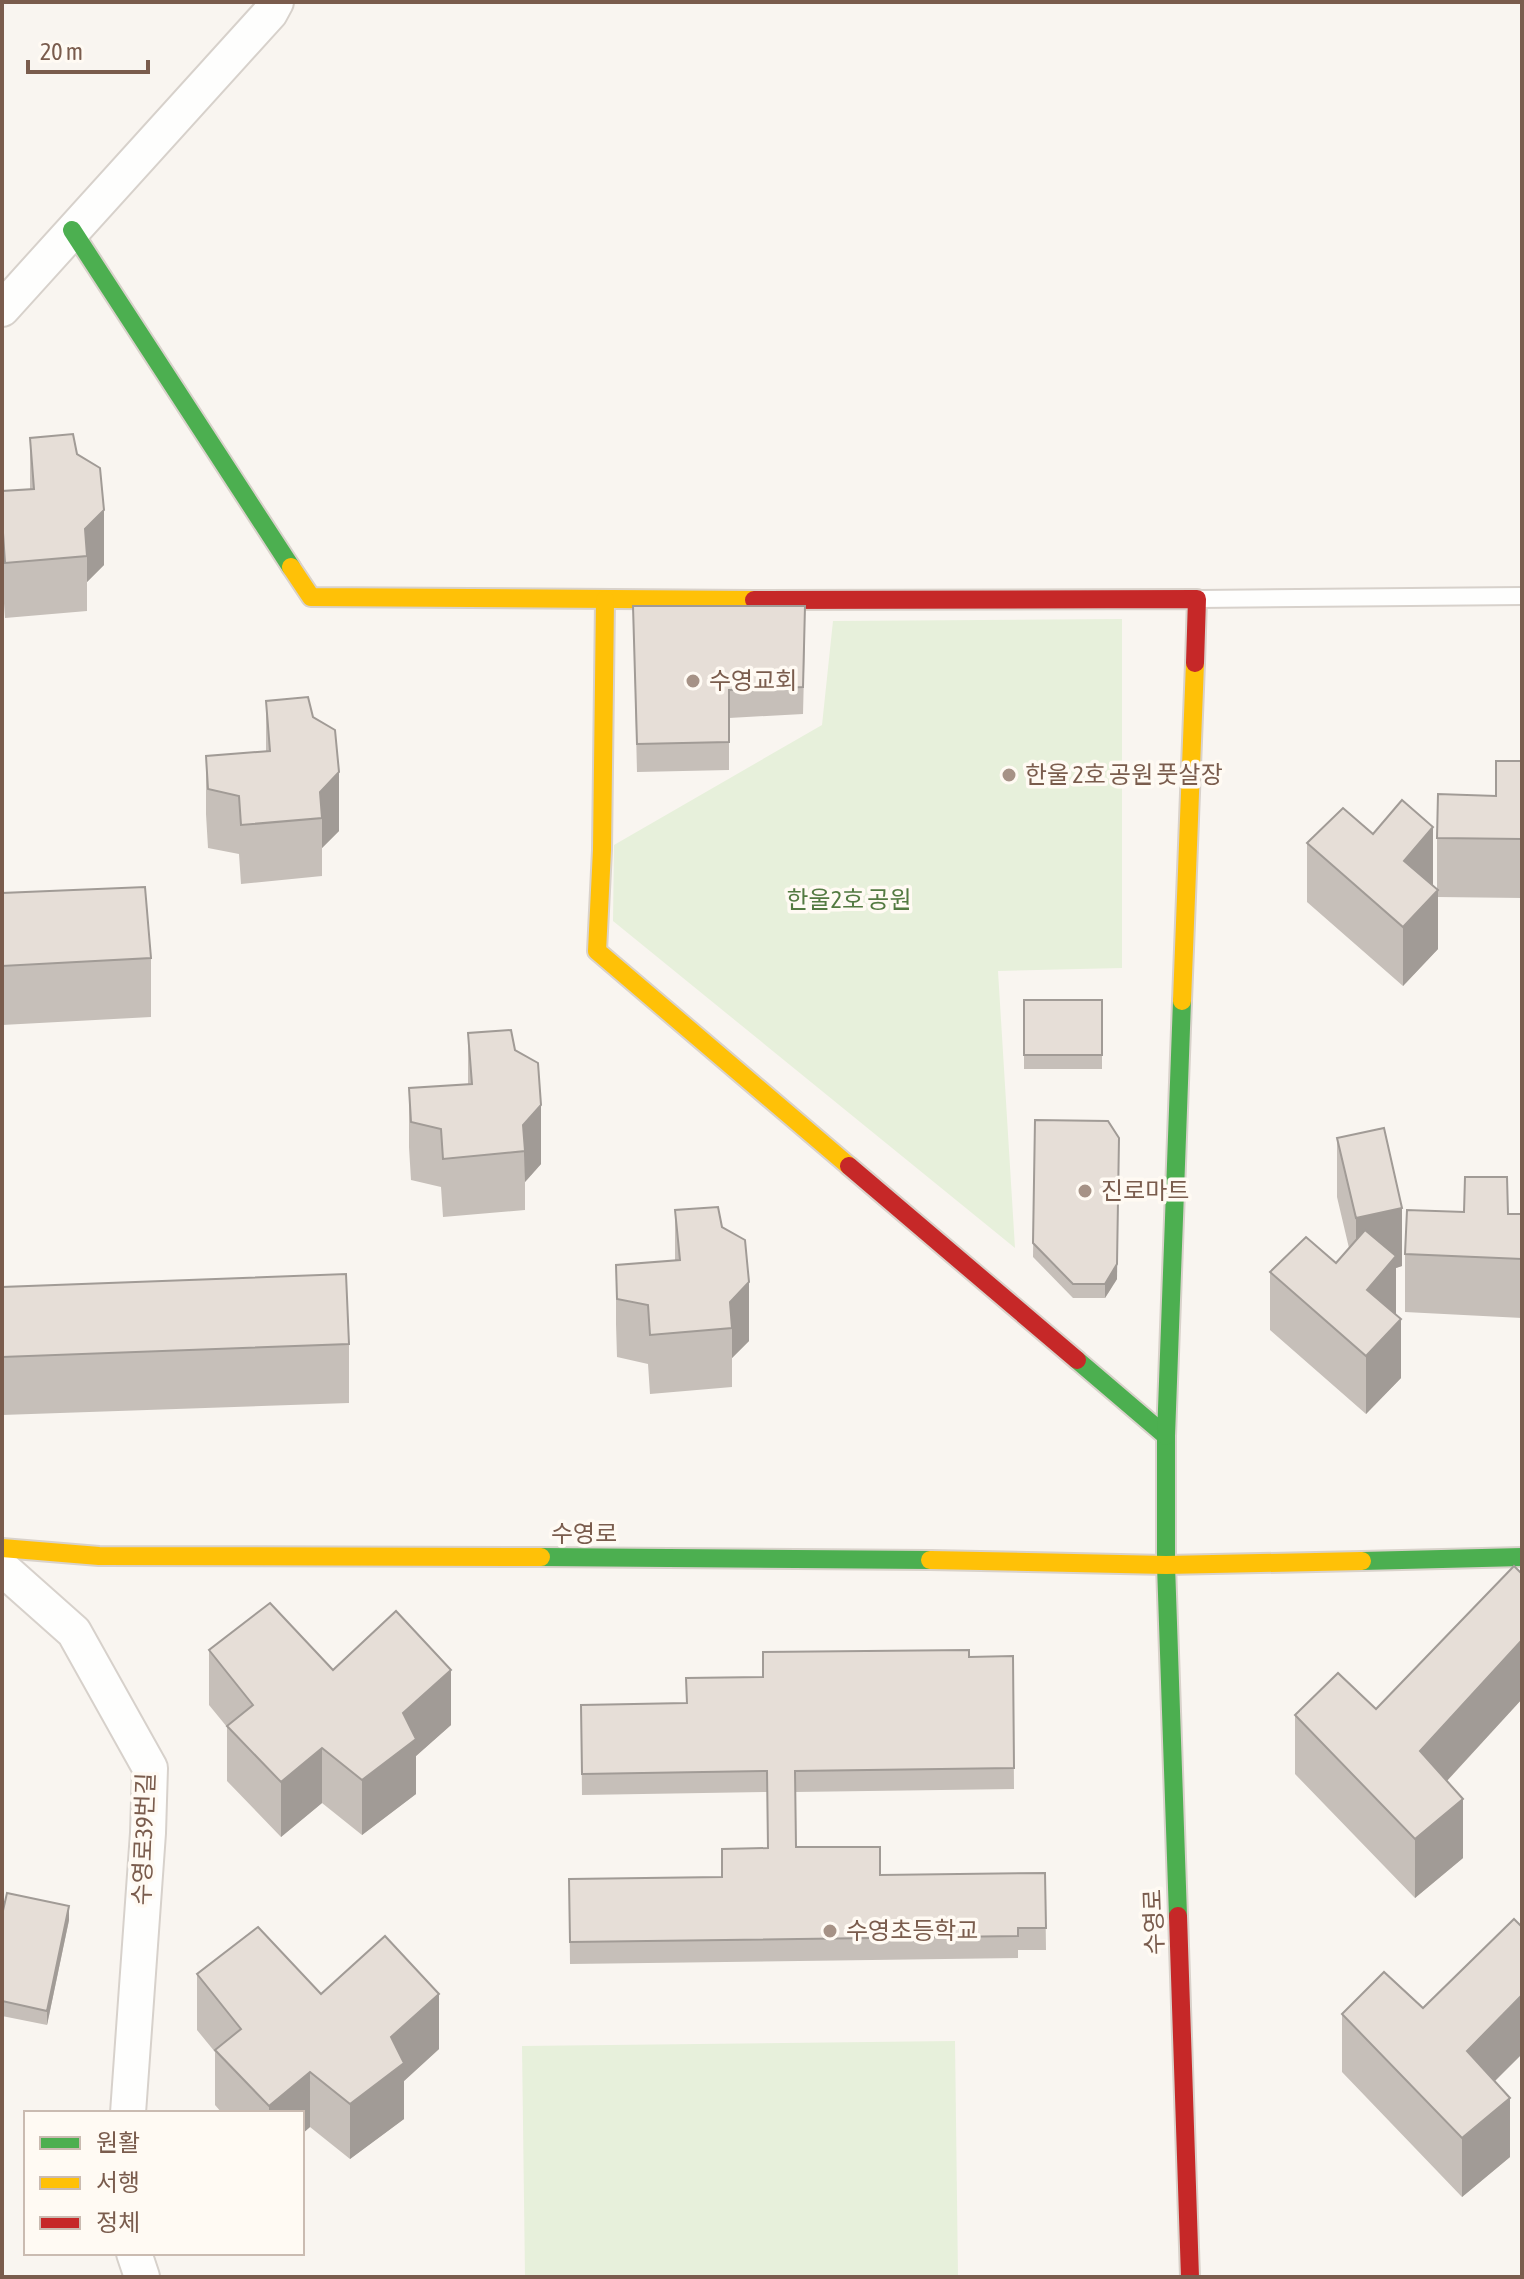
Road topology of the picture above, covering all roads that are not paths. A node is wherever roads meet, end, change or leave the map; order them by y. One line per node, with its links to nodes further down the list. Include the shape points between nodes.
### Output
1 (276, 2): 2 (street)
2 (72, 230): 3 (street); 6 (street, via 311,597)
3 (2, 309)
4 (1522, 596): 5 (lane)
5 (1197, 599): 6 (street); 7 (street)
6 (605, 600): 7 (street, via 597,951)
7 (1166, 1436): 10 (street)
8 (2, 1548): 10 (street, 수영로, via 99,1556 829,1558)
9 (1522, 1557): 10 (street, 수영로)
10 (1166, 1565): 15 (street, 수영로)
11 (2, 1568): 12 (street, 수영로39번길, via 74,1632 150,1768)
12 (128, 2111)
13 (135, 2255): 14 (street)
14 (142, 2277)
15 (1190, 2277)

